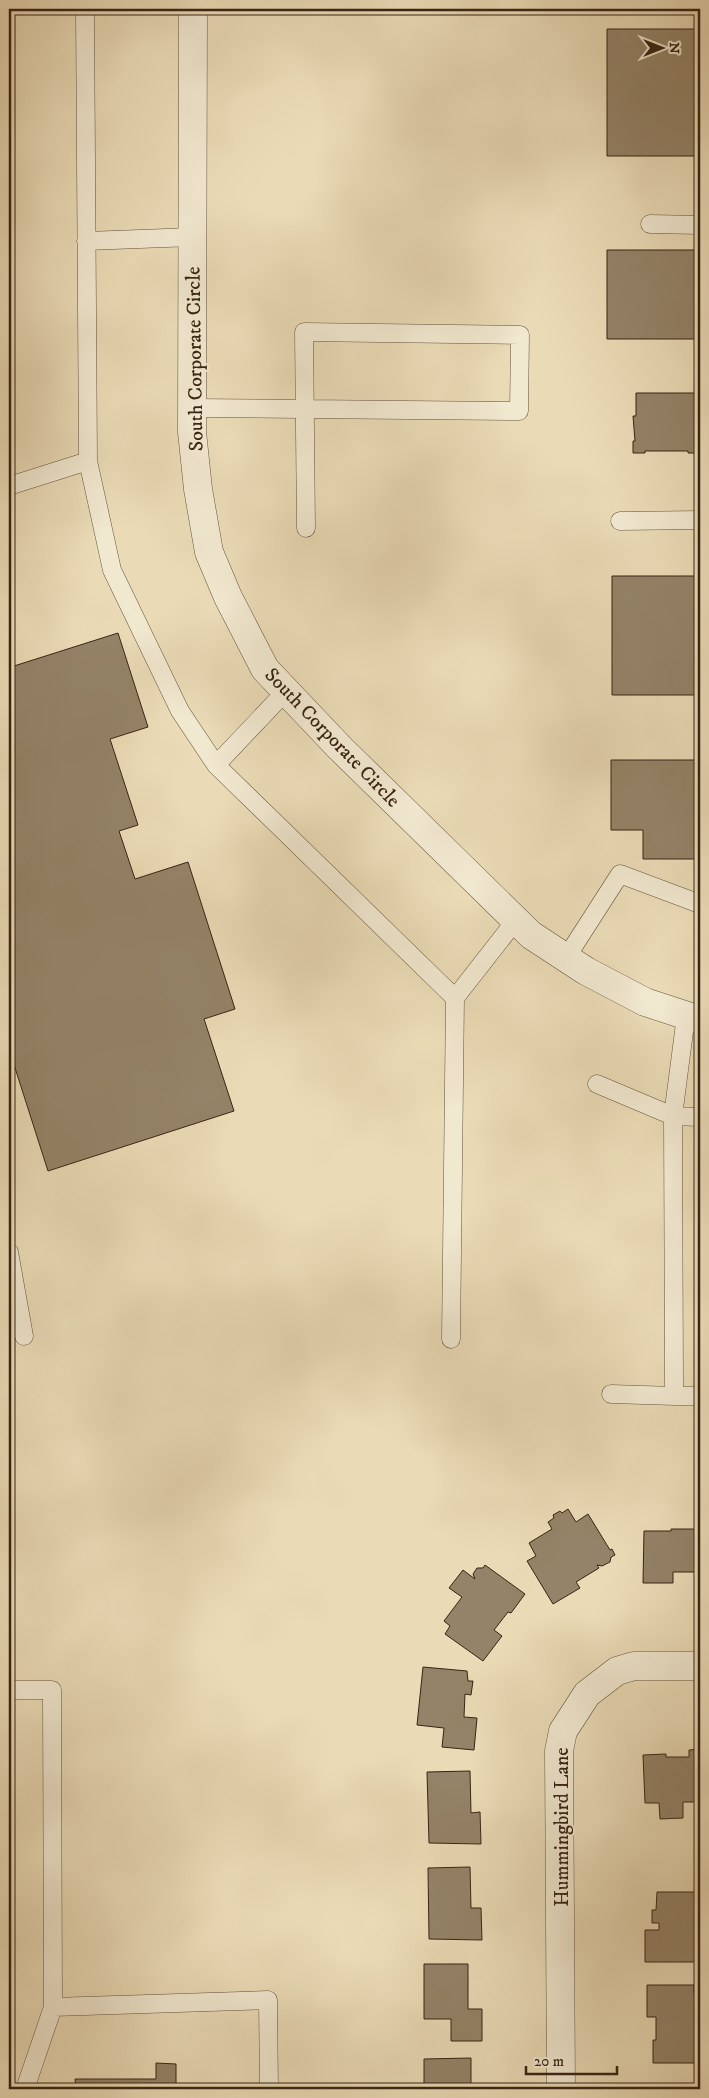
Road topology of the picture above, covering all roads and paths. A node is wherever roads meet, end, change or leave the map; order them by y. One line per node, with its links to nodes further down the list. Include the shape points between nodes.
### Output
1 (86, 9): 6 (lane)
2 (193, 9): 5 (street, South Corporate Circle)
3 (650, 224): 4 (lane)
4 (700, 226)
5 (193, 237): 6 (lane); 7 (street, South Corporate Circle)
6 (86, 241): 9 (lane)
7 (192, 408): 8 (lane); 14 (street, South Corporate Circle, via 198,489 209,552 265,669)
8 (304, 409): 8 (lane, via 519,411 520,335 304,332); 13 (lane)
9 (88, 461): 10 (lane); 15 (lane, via 112,570 180,711)
10 (9, 486)
11 (700, 520): 12 (lane)
12 (620, 521)
13 (306, 528)
14 (286, 691): 15 (lane); 17 (street, South Corporate Circle)
15 (216, 766): 19 (lane)
16 (700, 904): 18 (lane, via 620,874)
17 (516, 920): 18 (street, South Corporate Circle, via 531,935); 19 (lane)
18 (566, 958): 20 (street, South Corporate Circle, via 645,1002)
19 (454, 998): 26 (lane)
20 (693, 1018): 22 (lane)
21 (596, 1084): 22 (lane)
22 (673, 1116): 23 (lane); 28 (lane)
23 (700, 1117)
24 (9, 1252): 25 (lane)
25 (24, 1336)
26 (452, 1339)
27 (611, 1394): 28 (lane)
28 (675, 1396): 29 (lane)
29 (700, 1396)
30 (700, 1666): 35 (street, Hummingbird Lane, via 634,1666 617,1671 588,1694 563,1731 559,1751)
31 (9, 1690): 32 (lane, via 52,1690)
32 (53, 2007): 33 (lane); 34 (lane, via 268,2000)
33 (25, 2089)
34 (269, 2089)
35 (561, 2089)

